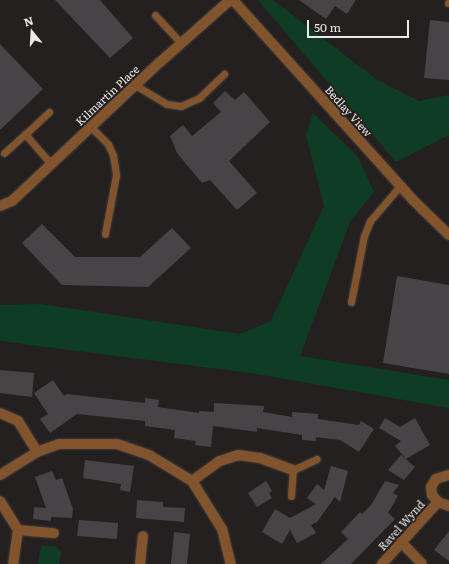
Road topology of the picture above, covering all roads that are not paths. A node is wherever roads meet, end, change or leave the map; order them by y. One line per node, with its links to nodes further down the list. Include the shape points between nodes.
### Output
1 (232, 0): 3 (street, Kilmartin Place); 11 (street, Bedlay View)
2 (155, 15): 3 (lane)
3 (181, 43): 5 (street, Kilmartin Place)
4 (224, 74): 5 (lane, via 199,98 181,106 167,104)
5 (135, 85): 7 (street, Kilmartin Place)
6 (49, 112): 8 (lane)
7 (91, 127): 10 (street, Kilmartin Place); 13 (lane, via 108,144 116,175)
8 (25, 134): 9 (lane); 10 (lane)
9 (4, 153)
10 (51, 164): 12 (street, Kilmartin Place, via 12,201)
11 (400, 186): 14 (street, Bedlay View); 15 (lane, via 370,221 364,236)
12 (0, 206)
13 (105, 234)
14 (449, 235)
15 (351, 302)
16 (0, 413): 17 (street, via 18,421)
17 (37, 452): 21 (street); 22 (street, via 59,444 117,444 150,455)
18 (317, 459): 19 (lane)
19 (293, 470): 22 (street, via 260,458 238,455 220,462); 23 (lane)
20 (449, 474): 25 (street, Ravel Wynd, via 436,479 431,488 432,495)
21 (0, 475)
22 (192, 481): 33 (street, via 222,529)
23 (290, 496)
24 (0, 501): 27 (street)
25 (438, 502): 26 (street, Ravel Wynd); 30 (street, Ravel Wynd)
26 (449, 506)
27 (18, 530): 28 (street); 31 (street)
28 (54, 533)
29 (143, 536): 32 (street)
30 (401, 542): 34 (street, Ravel Wynd); 35 (street)
31 (13, 564)
32 (140, 564)
33 (231, 564)
34 (382, 564)
35 (422, 564)

